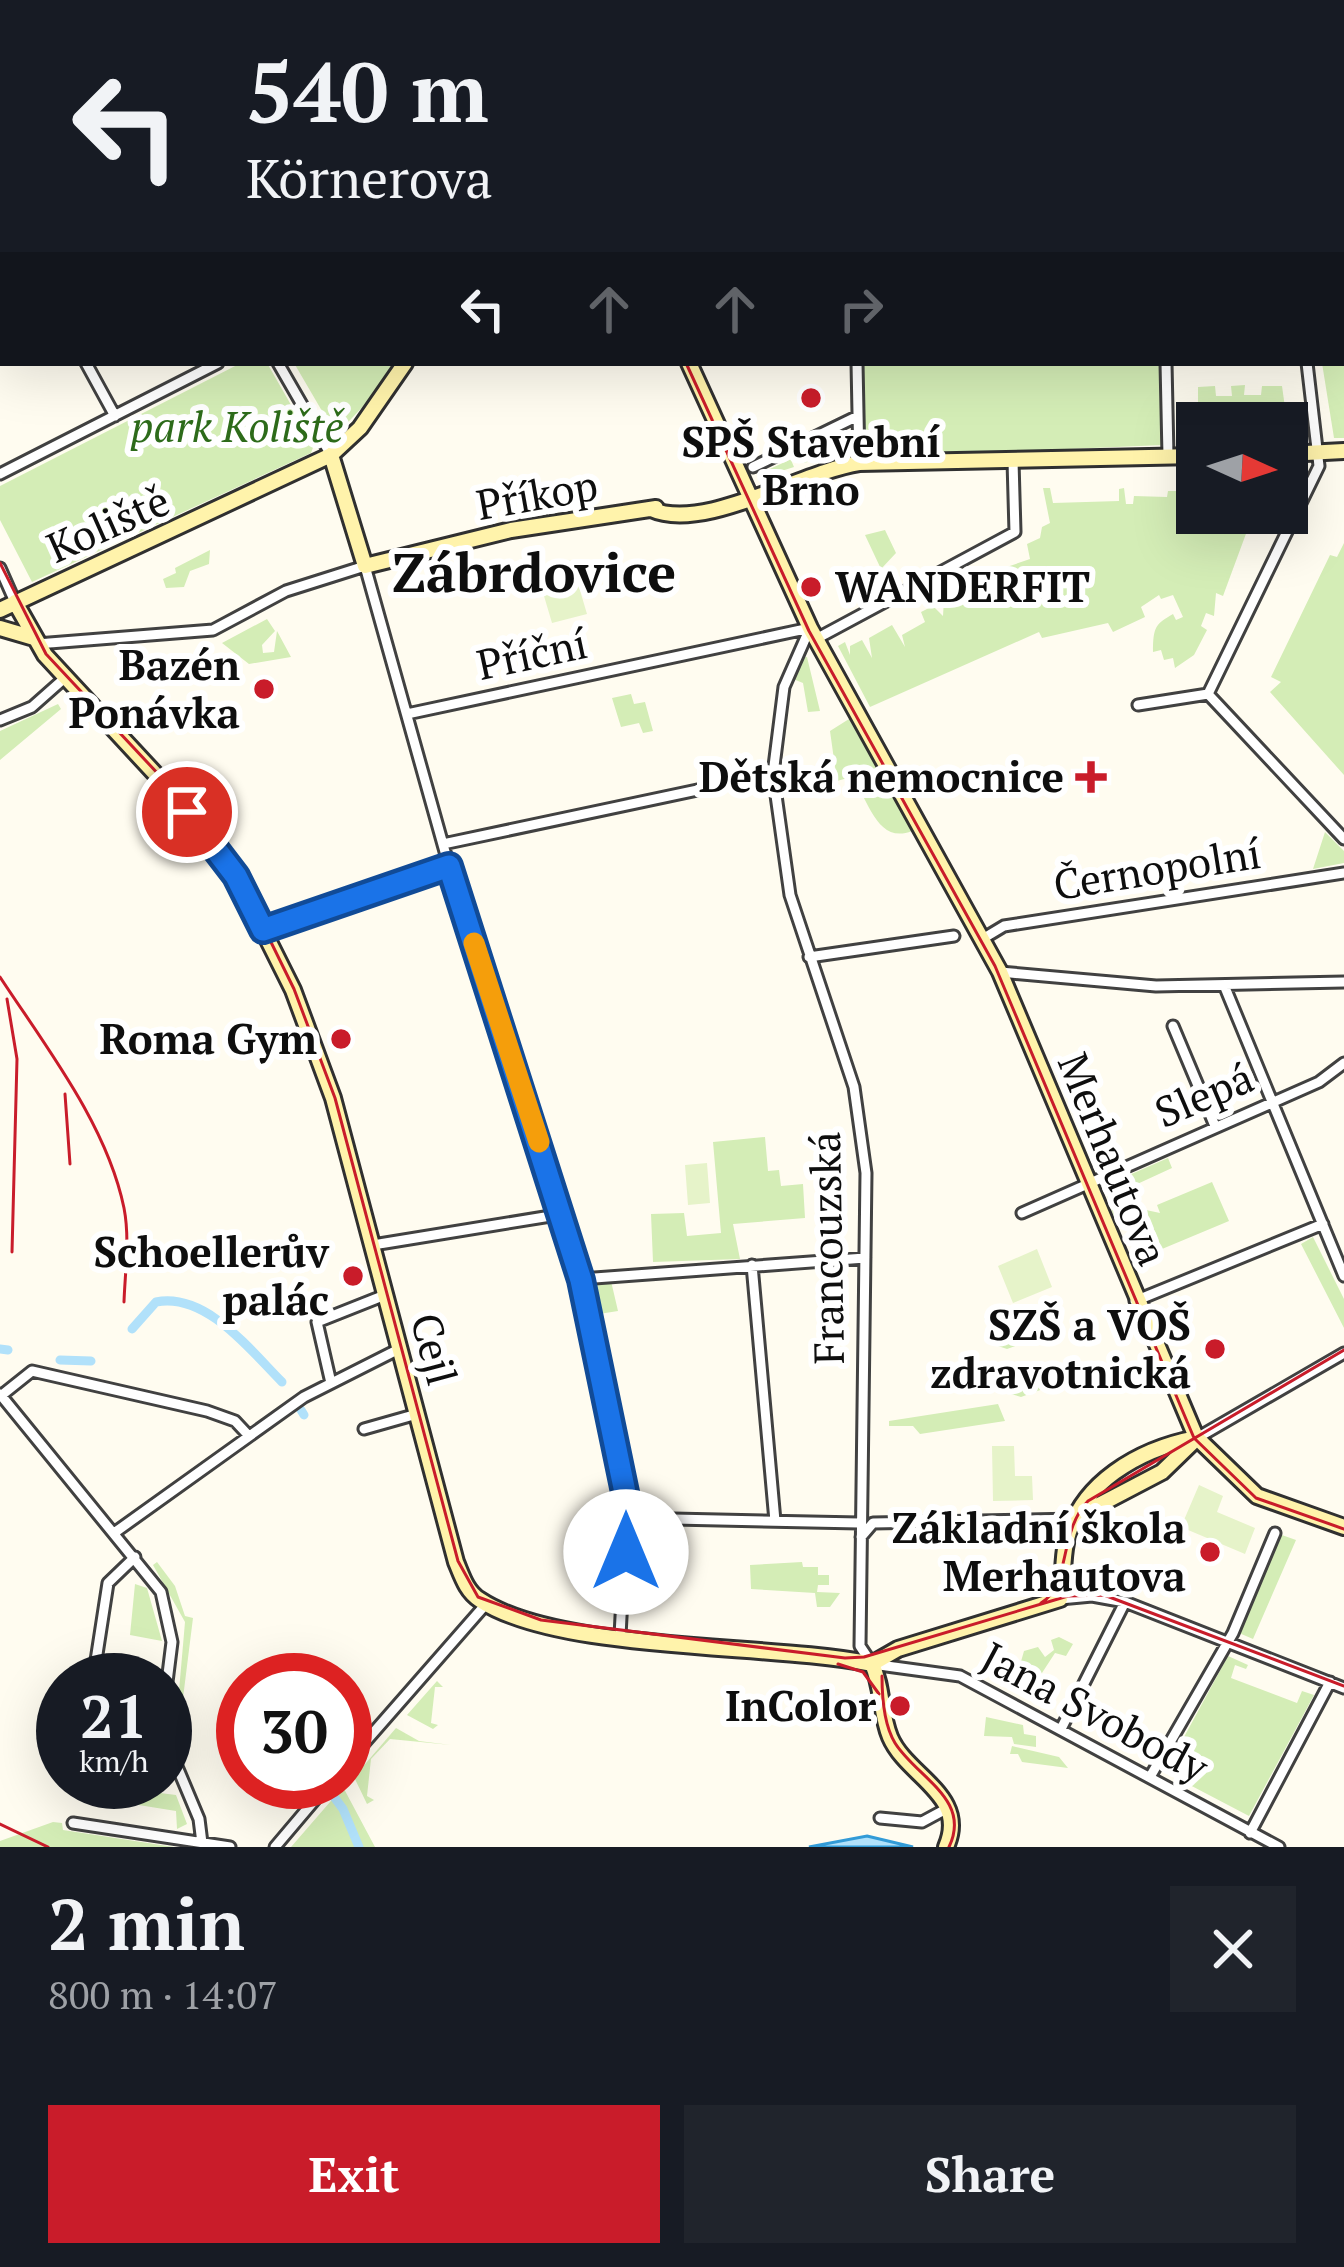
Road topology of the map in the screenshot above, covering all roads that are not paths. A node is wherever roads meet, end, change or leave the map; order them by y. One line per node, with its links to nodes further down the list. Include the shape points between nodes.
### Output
1 (88, 366): 9 (street)
2 (212, 366): 9 (street)
3 (280, 366): 14 (street)
4 (403, 366): 14 (street, Koliště, via 360,428)
5 (689, 366): 21 (street, Merhautova)
6 (857, 366): 10 (street)
7 (1166, 366): 15 (street)
8 (1307, 366): 13 (street)
9 (115, 416): 20 (street)
10 (858, 416): 18 (street); 19 (street)
11 (1344, 451): 13 (street)
12 (1308, 453): 13 (street)
13 (1321, 453): 29 (street)
14 (331, 454): 22 (street); 24 (street, Koliště)
15 (1168, 456): 16 (street, Příkop); 17 (street, Příkop)
16 (1176, 456)
17 (1013, 461): 18 (street, Příkop); 26 (street, Příční, via 1015,532)
18 (860, 463): 21 (street, Příkop)
19 (753, 467)
20 (0, 474)
21 (750, 496): 22 (street, Příkop, via 511,530); 26 (street, Merhautova)
22 (365, 566): 27 (street, via 286,591 213,630); 31 (street)
23 (0, 568): 24 (street)
24 (7, 606): 27 (street, Cejl)
25 (0, 628): 27 (street)
26 (813, 634): 31 (street, Příční); 33 (street, Francouzská, via 784,687); 40 (street, Merhautova)
27 (35, 641): 28 (street, Cejl)
28 (67, 676): 32 (street, via 32,707); 38 (street, Cejl, via 205,835)
29 (1208, 694): 30 (street); 34 (street)
30 (1138, 705)
31 (407, 714): 35 (street)
32 (0, 720)
33 (773, 775): 35 (street); 41 (street, Francouzská, via 790,895)
34 (1344, 839)
35 (443, 844): 36 (street)
36 (449, 866): 38 (street); 51 (street)
37 (1344, 873): 40 (street, Černopolní, via 1004,926)
38 (263, 930): 53 (street, Cejl, via 314,1042)
39 (954, 936): 41 (street)
40 (984, 939): 42 (street, Merhautova)
41 (809, 957): 54 (street, Francouzská, via 854,1087 866,1173)
42 (1000, 972): 44 (street); 49 (street, Merhautova)
43 (1344, 982): 44 (street)
44 (1224, 985): 47 (street)
45 (1173, 1027): 48 (street)
46 (1344, 1063): 47 (street, Slepá)
47 (1273, 1101): 48 (street, Slepá); 52 (street)
48 (1215, 1126): 49 (street, Slepá)
49 (1086, 1181): 50 (street, Slepá); 59 (street, Merhautova)
50 (1022, 1213)
51 (562, 1214): 53 (street); 57 (street)
52 (1323, 1224): 56 (street); 59 (street)
53 (373, 1245): 58 (street, Cejl)
54 (865, 1258): 55 (street); 71 (street, Francouzská)
55 (752, 1265): 57 (street); 70 (street)
56 (1344, 1276)
57 (581, 1280): 68 (street)
58 (385, 1294): 60 (street, Cejl); 62 (street, via 316,1326)
59 (1135, 1301): 67 (street, Merhautova)
60 (399, 1349): 62 (street); 64 (street, Cejl)
61 (1344, 1353): 67 (street)
62 (331, 1383): 66 (street)
63 (1, 1395): 66 (street, via 32,1371 235,1420); 73 (street)
64 (417, 1414): 65 (street); 79 (street, Cejl, via 456,1562)
65 (364, 1429)
66 (249, 1436): 73 (street)
67 (1197, 1438): 69 (street, via 1162,1472); 69 (street, via 1091,1487); 72 (street, Merhautova, via 1258,1496)
68 (628, 1518): 70 (street); 80 (street)
69 (1077, 1518): 75 (street, via 873,1523); 77 (street)
70 (775, 1521): 71 (street)
71 (859, 1523): 75 (street, Francouzská)
72 (1344, 1527)
73 (114, 1532): 76 (street)
74 (1275, 1533): 81 (street)
75 (860, 1543): 84 (street, Francouzská, via 859,1643)
76 (135, 1557): 82 (street, via 107,1583); 83 (street, via 161,1592 171,1622)
77 (1060, 1599): 78 (street); 84 (street)
78 (1125, 1602): 81 (street); 87 (street)
79 (486, 1604): 80 (street); 88 (street)
80 (620, 1636): 84 (street)
81 (1226, 1641): 85 (street); 89 (street)
82 (98, 1653)
83 (169, 1653)
84 (872, 1664): 87 (street, Jana Svobody, via 956,1674); 91 (street, via 892,1741)
85 (1330, 1682): 86 (street); 95 (street)
86 (1344, 1688)
87 (1061, 1729): 89 (street, Jana Svobody)
88 (372, 1734)
89 (1150, 1777): 95 (street, Jana Svobody)
90 (192, 1802): 96 (street)
91 (948, 1808): 93 (street, via 922,1822); 99 (street)
92 (307, 1809): 98 (street)
93 (880, 1818)
94 (73, 1823): 96 (street)
95 (1250, 1833): 100 (street, Jana Svobody)
96 (202, 1843): 97 (street)
97 (230, 1847)
98 (275, 1847)
99 (946, 1847)
100 (1279, 1847)

